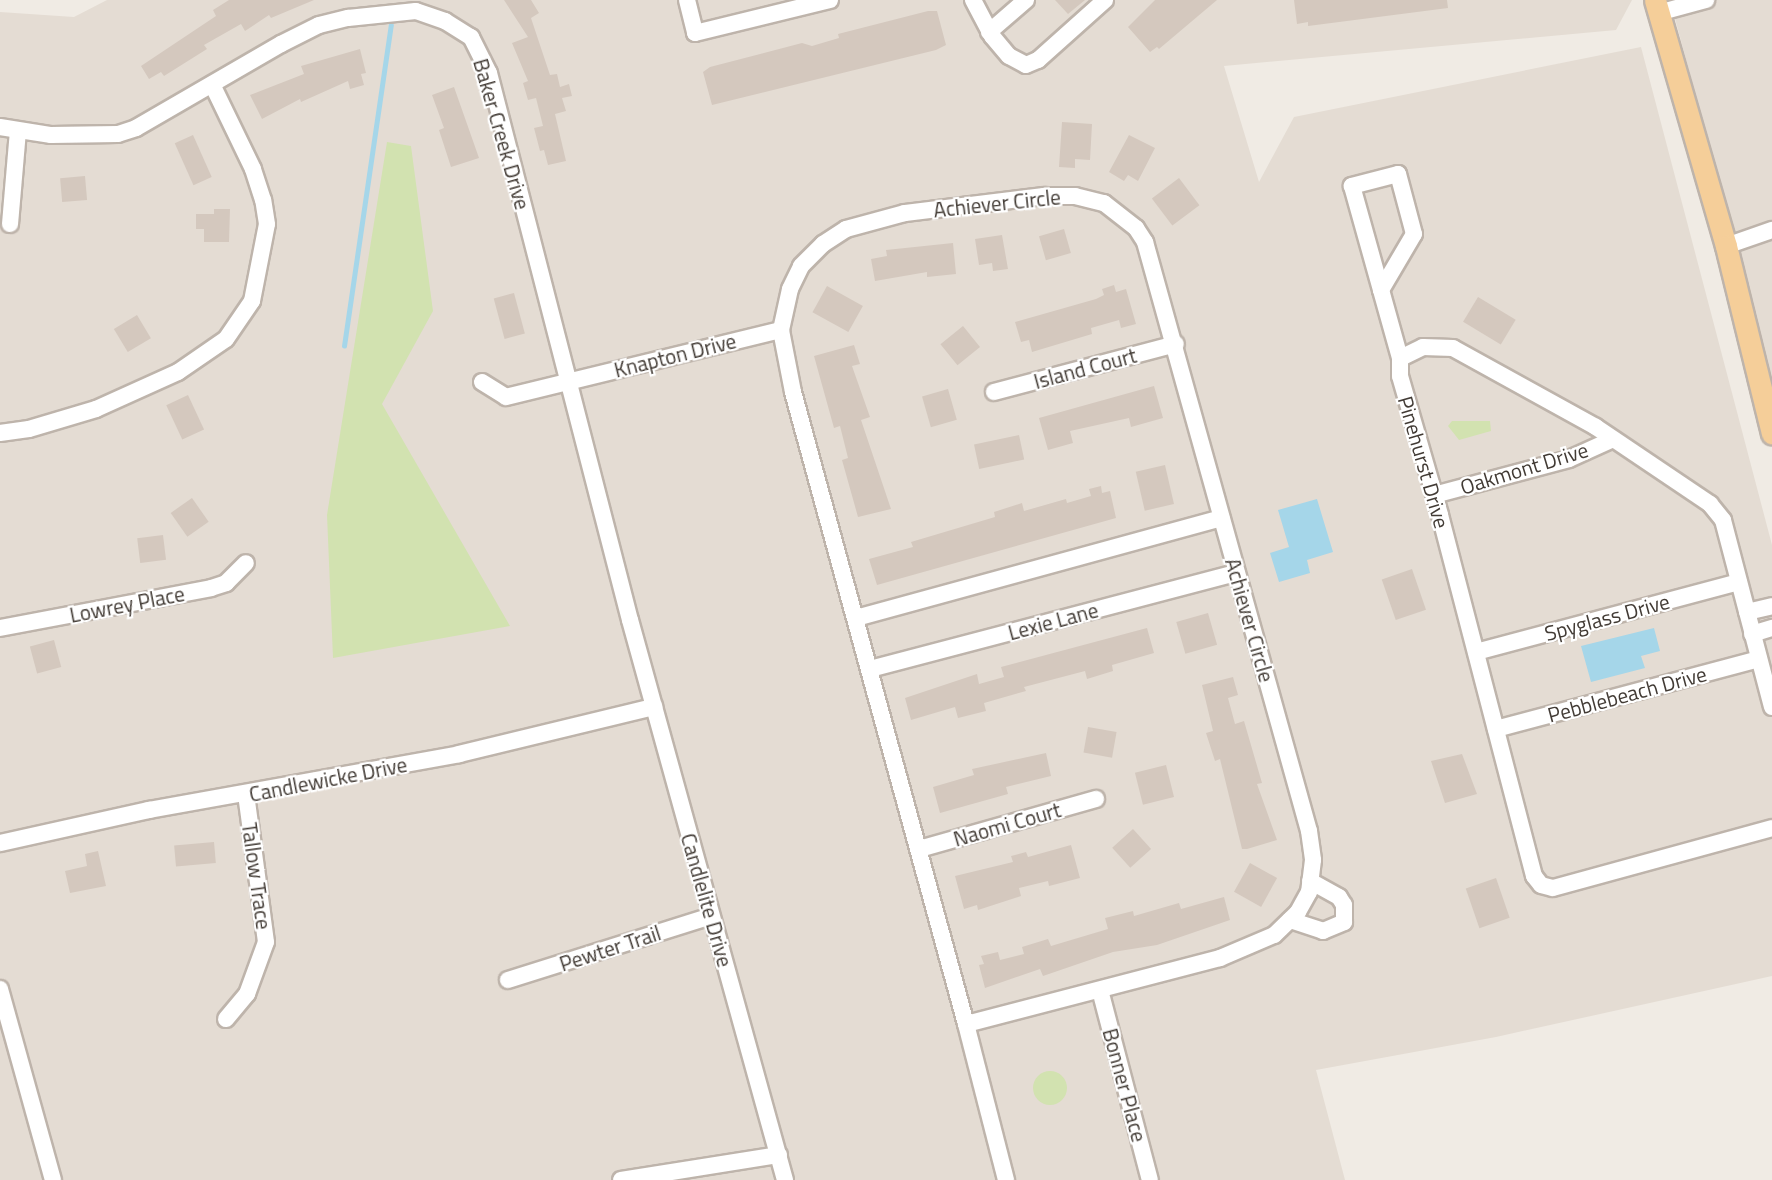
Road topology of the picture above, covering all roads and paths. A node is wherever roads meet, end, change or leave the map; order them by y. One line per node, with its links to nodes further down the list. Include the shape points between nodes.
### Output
1 (687, 0): 2 (street, via 695,33)
2 (830, 0)
3 (973, 0): 8 (street)
4 (1026, 0): 8 (street)
5 (1105, 0): 8 (street, via 1038,60 1026,65 1009,56)
6 (1706, 0): 7 (street)
7 (1657, 6): 14 (main road)
8 (989, 32)
9 (212, 84): 11 (street, Baker Creek Drive, via 118,134 100,137); 19 (street, Baker Creek Drive, via 319,25 372,14 416,11 445,21 471,37 489,73); 22 (street, via 263,200 267,224 252,302 226,339 178,372 96,409 29,429)
10 (0, 127): 11 (street, Baker Creek Drive)
11 (18, 131): 12 (street)
12 (10, 224)
13 (1772, 230): 14 (street)
14 (1726, 246): 23 (main road)
15 (1381, 290): 15 (street, Pinehurst Drive, via 1352,186 1398,174 1414,234); 18 (street, Pinehurst Drive)
16 (781, 330): 17 (street, Achiever Circle, via 789,289 801,266 823,244 846,229 905,213 1044,196 1076,196 1104,203 1136,228 1146,242); 19 (street, Knapton Drive); 32 (street, Achiever Circle, via 793,392)
17 (1176, 344): 21 (street, Island Court); 26 (street, Achiever Circle)
18 (1400, 358): 24 (street, via 1423,346 1453,348); 25 (street, Pinehurst Drive, via 1400,376)
19 (570, 381): 20 (street, Knapton Drive, via 506,397); 33 (street, Baker Creek Drive)
20 (482, 382)
21 (994, 392)
22 (0, 433)
23 (1772, 434)
24 (1613, 439): 25 (street, Oakmont Drive, via 1569,459); 29 (street, via 1710,504 1722,520)
25 (1434, 495): 37 (street, Pinehurst Drive)
26 (1222, 518): 28 (street, Achiever Circle); 32 (street)
27 (246, 563): 34 (street, Lowrey Place, via 226,583 210,588)
28 (1237, 573): 39 (street, Lexie Lane); 48 (street, Achiever Circle, via 1309,831 1313,860)
29 (1739, 582): 31 (street); 37 (street, Spyglass Drive)
30 (1772, 606): 31 (street)
31 (1747, 612): 36 (street)
32 (856, 618): 39 (street, Achiever Circle)
33 (630, 620): 40 (street, Candlelite Drive)
34 (0, 628)
35 (1772, 628): 36 (street)
36 (1752, 634): 38 (street)
37 (1476, 652): 42 (street, Pinehurst Drive)
38 (1759, 659): 41 (street); 42 (street, Pebblebeach Drive)
39 (870, 669): 47 (street, Achiever Circle)
40 (654, 707): 43 (street, Candlewicke Drive, via 459,754); 49 (street, Candlelite Drive)
41 (1772, 707)
42 (1496, 729): 45 (street, Pinehurst Drive, via 1534,876 1541,885 1553,888)
43 (246, 795): 46 (street, Candlewicke Drive, via 149,810); 54 (street, Tallow Trace, via 266,942 247,994)
44 (1096, 800): 47 (street, Naomi Court)
45 (1772, 828)
46 (0, 843)
47 (919, 849): 55 (street, Achiever Circle)
48 (1310, 881): 50 (street, Achiever Circle, via 1309,892); 50 (street, via 1339,897 1344,905 1344,922 1323,932)
49 (711, 916): 51 (street, Pewter Trail); 56 (street, Candlelite Drive)
50 (1290, 920): 53 (street, Achiever Circle, via 1274,936 1220,958)
51 (508, 980)
52 (0, 989): 57 (street)
53 (1100, 990): 55 (street, Achiever Circle); 61 (street, Bonner Place)
54 (226, 1019)
55 (966, 1024): 60 (street, Achiever Circle)
56 (779, 1155): 58 (street); 59 (street, Candlelite Drive)
57 (53, 1180)
58 (621, 1180)
59 (786, 1180)
60 (1006, 1180)
61 (1150, 1180)

